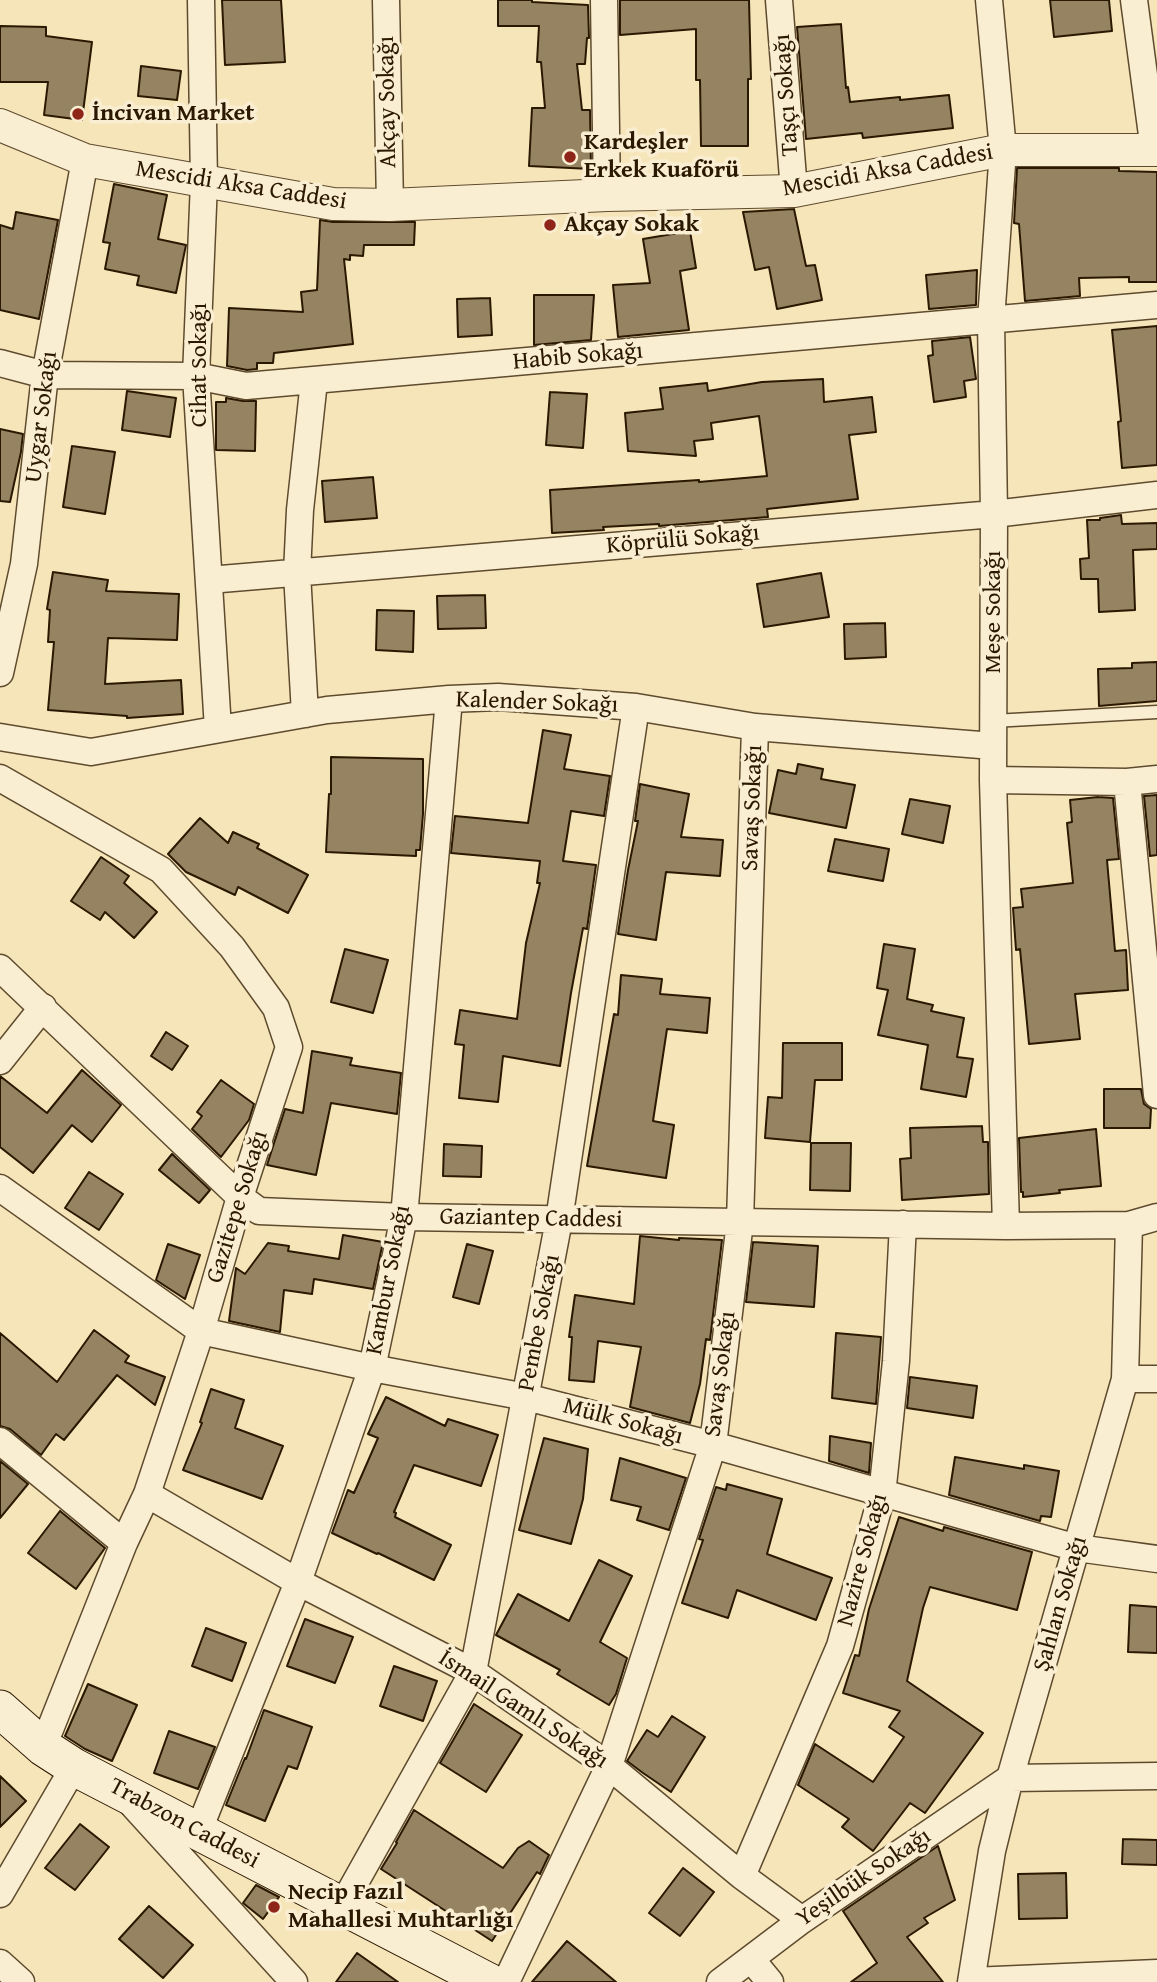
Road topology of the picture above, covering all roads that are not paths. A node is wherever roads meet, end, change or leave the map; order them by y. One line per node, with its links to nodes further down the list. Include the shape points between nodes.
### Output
1 (201, 0): 11 (street, Cihat Sokağı)
2 (386, 0): 14 (street, Akçay Sokağı)
3 (604, 0): 13 (street)
4 (779, 0): 12 (street, Taşçı Sokağı)
5 (989, 0): 8 (street, Meşe Sokağı)
6 (1134, 0): 9 (street)
7 (0, 125): 10 (street, Mescidi Aksa Caddesi)
8 (1003, 150): 9 (street, Mescidi Aksa Caddesi); 12 (street, Mescidi Aksa Caddesi); 16 (street, Meşe Sokağı)
9 (1156, 150)
10 (85, 160): 11 (street, Mescidi Aksa Caddesi); 18 (street, Uygar Sokağı)
11 (204, 182): 14 (street, Mescidi Aksa Caddesi, via 332,204); 19 (street, Cihat Sokağı)
12 (794, 191): 13 (street, Mescidi Aksa Caddesi)
13 (607, 195): 14 (street, Mescidi Aksa Caddesi)
14 (390, 205)
15 (1157, 306): 16 (street, Habib Sokağı)
16 (991, 320): 20 (street, Habib Sokağı); 22 (street, Meşe Sokağı)
17 (0, 363): 18 (street, Habib Sokağı)
18 (45, 375): 19 (street, Habib Sokağı); 25 (street, Uygar Sokağı, via 24,564)
19 (197, 376): 20 (street, Habib Sokağı, via 246,386); 24 (street, Cihat Sokağı)
20 (314, 381): 23 (street)
21 (1157, 495): 22 (street, Köprülü Sokağı)
22 (994, 514): 23 (street, Köprülü Sokağı); 32 (street, Meşe Sokağı)
23 (297, 573): 24 (street, Köprülü Sokağı); 29 (street)
24 (209, 580): 31 (street, Cihat Sokağı)
25 (0, 674)
26 (449, 699): 27 (street, Kalender Sokağı, via 498,697); 29 (street, Kalender Sokağı); 44 (street, Kambur Sokağı)
27 (636, 707): 30 (street, Kalender Sokağı); 46 (street, Pembe Sokağı)
28 (1157, 712): 32 (lane)
29 (305, 714): 31 (street, Kalender Sokağı)
30 (755, 727): 32 (street, Kalender Sokağı); 47 (street, Savaş Sokağı)
31 (218, 729): 33 (street, Kalender Sokağı, via 92,752)
32 (993, 734): 35 (street, Meşe Sokağı)
33 (0, 737)
34 (0, 778): 43 (street, Gazitepe Sokağı, via 161,870 232,947 276,1008 289,1047)
35 (993, 779): 37 (street); 50 (street, Meşe Sokağı)
36 (1157, 779): 37 (street)
37 (1127, 782): 41 (street)
38 (0, 968): 39 (street, Gaziantep Caddesi)
39 (43, 1007): 40 (street); 43 (street, Gaziantep Caddesi)
40 (0, 1061)
41 (1157, 1095)
42 (0, 1188): 51 (street, Mülk Sokağı)
43 (240, 1197): 44 (street, Gaziantep Caddesi, via 259,1211); 51 (street, Gazitepe Sokağı)
44 (404, 1217): 46 (street, Gaziantep Caddesi); 52 (street, Kambur Sokağı)
45 (1157, 1217): 49 (street, Gaziantep Caddesi)
46 (559, 1220): 47 (street, Gaziantep Caddesi); 55 (street, Pembe Sokağı)
47 (740, 1222): 48 (street, Gaziantep Caddesi); 57 (street, Savaş Sokağı)
48 (903, 1224): 50 (street, Gaziantep Caddesi); 59 (street, Nazire Sokağı, via 896,1361)
49 (1129, 1225): 50 (street, Gaziantep Caddesi); 53 (street, Şahlan Sokağı)
50 (1006, 1226)
51 (201, 1331): 52 (street, Mülk Sokağı); 58 (street, Gazitepe Sokağı)
52 (372, 1368): 55 (street, Mülk Sokağı); 63 (street, Kambur Sokağı)
53 (1125, 1379): 54 (street); 61 (street, Şahlan Sokağı)
54 (1157, 1379)
55 (526, 1397): 57 (street, Mülk Sokağı); 64 (street, Pembe Sokağı)
56 (0, 1441): 60 (street)
57 (713, 1446): 59 (street, Mülk Sokağı); 67 (street, Savaş Sokağı)
58 (147, 1494): 60 (street, Gazitepe Sokağı); 63 (street, İsmail Gamlı Sokağı)
59 (882, 1495): 61 (street, Mülk Sokağı); 73 (street, Nazire Sokağı, via 840,1646)
60 (124, 1543): 66 (street, Gazitepe Sokağı)
61 (1077, 1548): 62 (street, Mülk Sokağı); 70 (street, Şahlan Sokağı)
62 (1157, 1559)
63 (298, 1582): 64 (street, İsmail Gamlı Sokağı); 72 (street, Kambur Sokağı)
64 (473, 1672): 67 (street, İsmail Gamlı Sokağı); 75 (street, Pembe Sokağı)
65 (0, 1709): 66 (main road, Trabzon Caddesi)
66 (43, 1746): 68 (main road, Trabzon Caddesi)
67 (608, 1766): 73 (street, İsmail Gamlı Sokağı); 84 (street, Savaş Sokağı)
68 (74, 1767): 71 (main road, Trabzon Caddesi); 74 (street)
69 (1157, 1776): 70 (street)
70 (1010, 1778): 76 (street, Yeşilbük Sokağı); 80 (street, Şahlan Sokağı, via 992,1851)
71 (119, 1790): 72 (main road, Trabzon Caddesi); 82 (street)
72 (198, 1832): 75 (main road, Trabzon Caddesi)
73 (742, 1875): 76 (street, İsmail Gamlı Sokağı)
74 (0, 1894)
75 (342, 1906): 83 (main road, Trabzon Caddesi)
76 (802, 1920): 77 (street, Yeşilbük Sokağı)
77 (751, 1959): 85 (street, Yeşilbük Sokağı); 86 (street)
78 (0, 1963): 81 (street)
79 (1157, 1973): 80 (street)
80 (971, 1981)
81 (21, 1982)
82 (294, 1982)
83 (489, 1982)
84 (506, 1982)
85 (720, 1982)
86 (770, 1982)

